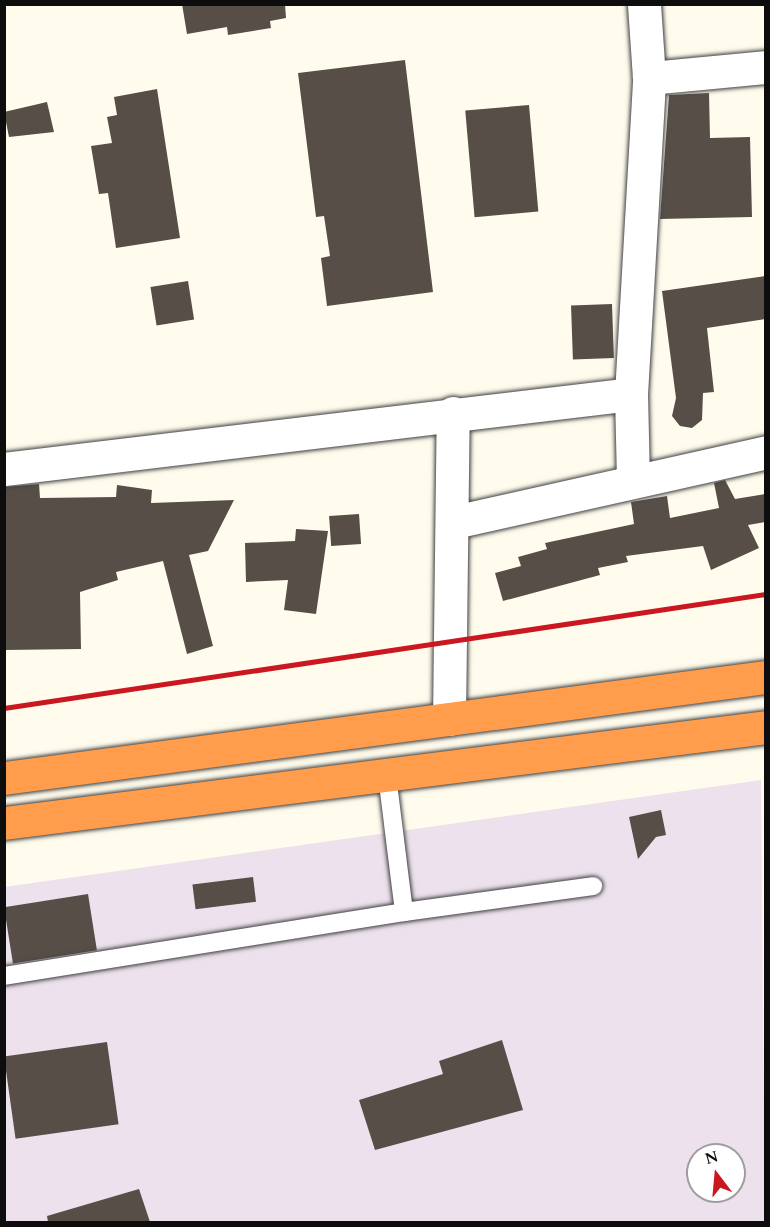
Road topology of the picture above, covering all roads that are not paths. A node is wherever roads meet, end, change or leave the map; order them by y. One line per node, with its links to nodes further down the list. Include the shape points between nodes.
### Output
1 (645, 4): 3 (street)
2 (765, 67): 3 (street)
3 (649, 78): 4 (street)
4 (631, 394): 5 (street); 8 (street)
5 (453, 413): 7 (street); 9 (street)
6 (765, 452): 8 (street)
7 (4, 469)
8 (633, 482): 9 (street)
9 (454, 522): 11 (street)
10 (765, 677): 11 (highway)
11 (449, 719): 14 (highway)
12 (765, 727): 13 (highway)
13 (387, 775): 15 (highway); 17 (lane)
14 (4, 778)
15 (4, 823)
16 (593, 886): 17 (lane)
17 (404, 912): 18 (lane)
18 (4, 975)

